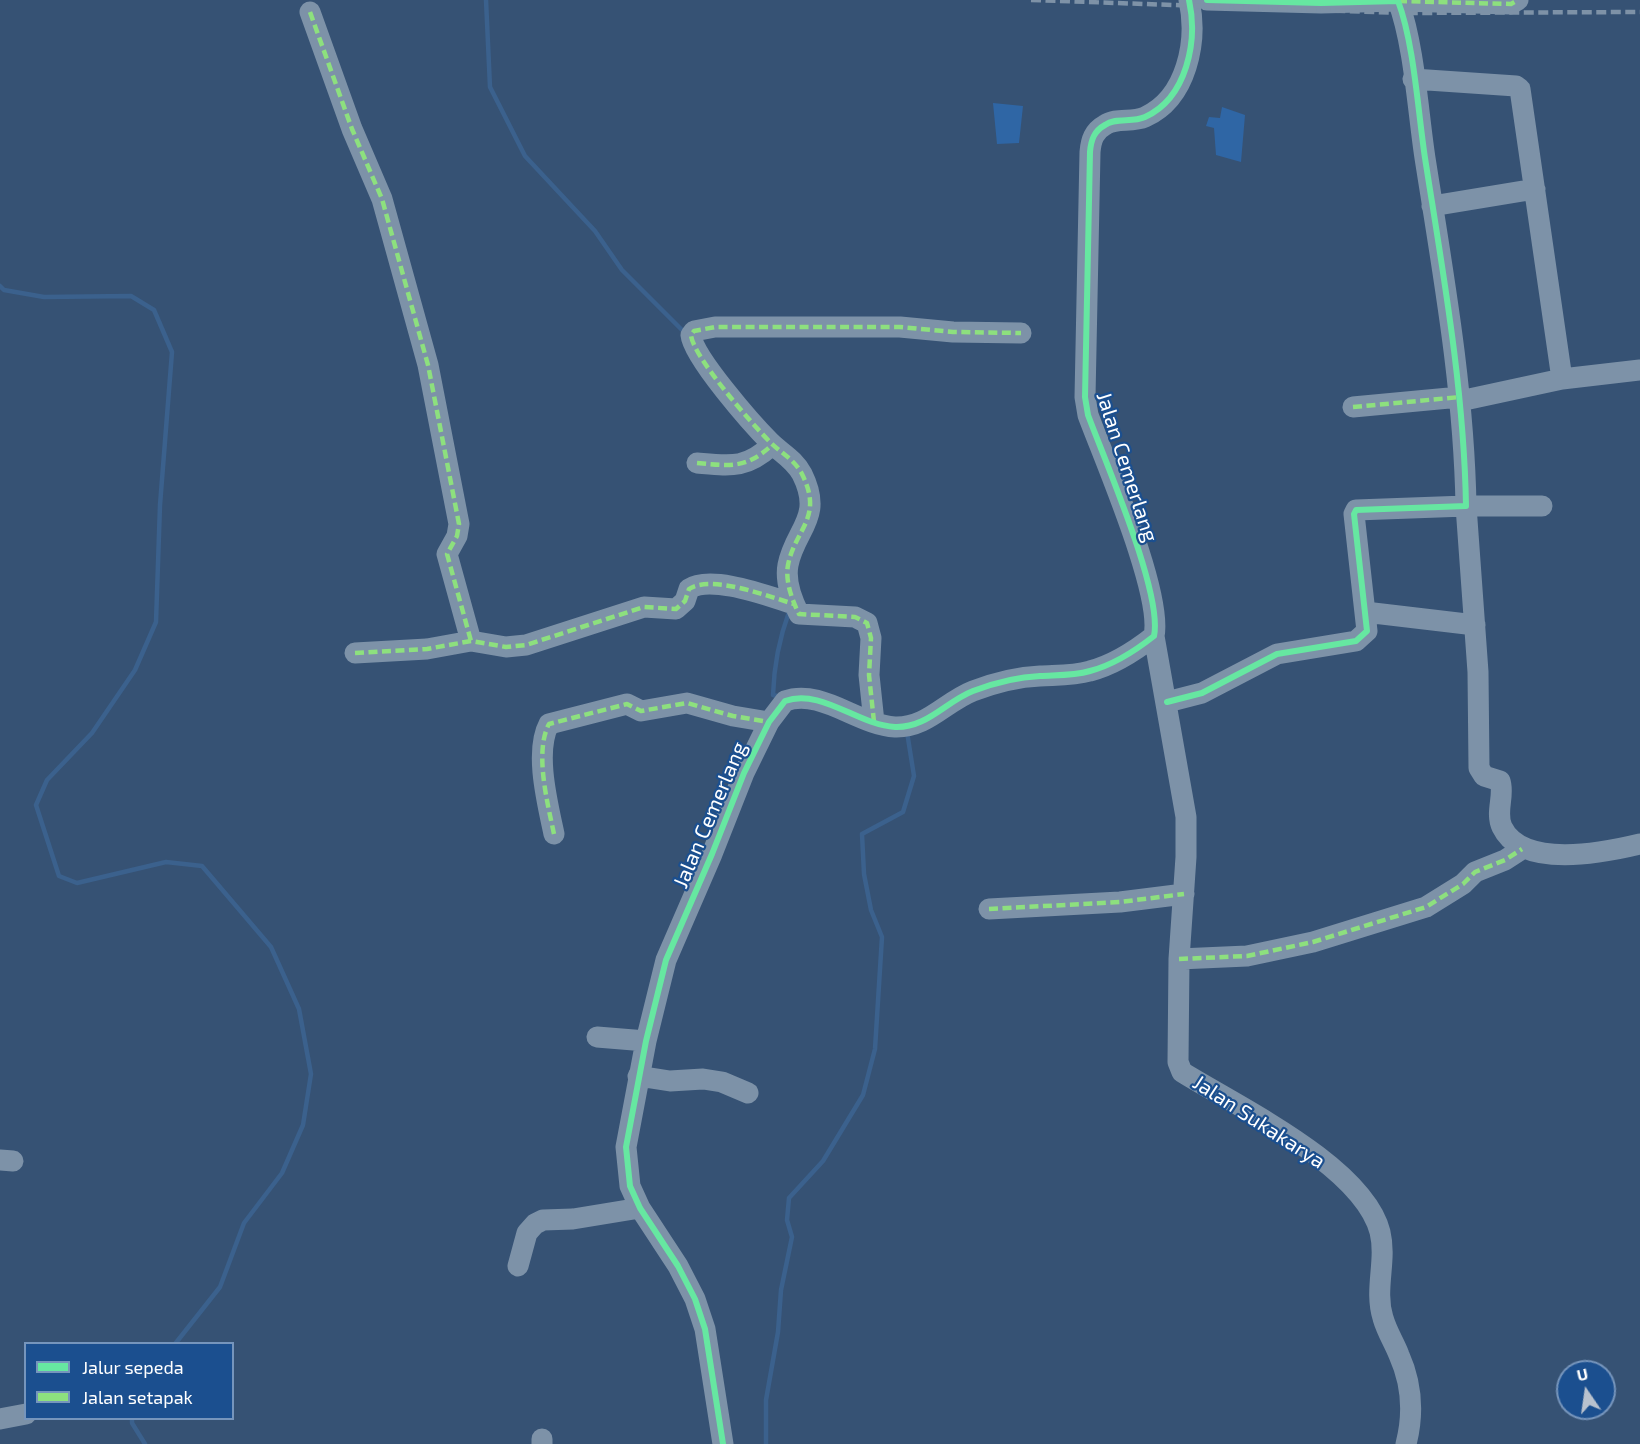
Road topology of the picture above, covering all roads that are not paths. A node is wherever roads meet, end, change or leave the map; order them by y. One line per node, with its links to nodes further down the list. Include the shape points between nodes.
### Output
1 (1189, 0): 21 (street, Jalan Cemerlang, via 1191,44 1180,81 1165,103 1147,116 1111,121 1103,126 1095,134 1090,152 1084,397 1136,546 1154,612)
2 (1207, 0): 4 (street)
3 (1518, 0): 4 (street, via 1511,4)
4 (1393, 1): 6 (street, via 1403,13)
5 (310, 12): 22 (street, via 378,185 428,365 459,524 447,554)
6 (1413, 79): 7 (street, via 1520,89); 8 (street)
7 (1535, 189): 8 (street); 11 (street)
8 (1432, 206): 12 (street)
9 (1021, 333): 14 (street, via 859,327 715,327 694,331 692,340 696,348 736,406)
10 (1640, 370): 11 (street)
11 (1563, 379): 12 (street)
12 (1460, 399): 13 (street); 16 (street)
13 (1353, 407)
14 (772, 445): 15 (street, via 737,466); 18 (street, via 790,457 808,494 807,525 788,567)
15 (697, 463)
16 (1466, 506): 17 (street); 19 (street, via 1356,510); 20 (street)
17 (1542, 506)
18 (795, 604): 22 (street, via 733,587 701,584 689,589 685,601 676,609 644,607 525,645 506,647); 26 (street, via 799,614 855,617 867,623)
19 (1365, 612): 20 (street); 24 (street, via 1367,631 1361,639 1277,654 1203,693)
20 (1475, 625): 29 (street, via 1479,768 1484,776 1502,783 1502,826)
21 (1154, 636): 24 (street, Jalan Sukakarya); 26 (street, Jalan Cemerlang, via 1122,658 1089,672 992,684 969,693 925,721 907,726)
22 (471, 642): 23 (street)
23 (355, 653)
24 (1167, 702): 30 (street, Jalan Sukakarya, via 1186,817)
25 (769, 722): 26 (street, Jalan Cemerlang, via 785,701 807,698); 27 (street, via 687,703 640,711 627,704 549,724 543,763); 34 (street, Jalan Cemerlang, via 666,960)
26 (874, 722)
27 (554, 834)
28 (1640, 844): 29 (street, via 1575,856)
29 (1522, 849): 32 (street, via 1475,872 1426,907 1313,942 1247,956)
30 (1184, 894): 31 (street, via 1120,902); 32 (street, Jalan Sukakarya)
31 (989, 909)
32 (1179, 959): 42 (street, Jalan Sukakarya, via 1177,1052 1182,1072 1266,1121 1337,1173 1359,1193 1373,1215 1382,1247 1378,1298 1410,1386 1411,1425)
33 (597, 1037): 34 (street)
34 (646, 1041): 35 (street, Jalan Cemerlang)
35 (638, 1076): 36 (street, via 722,1082); 37 (street, Jalan Cemerlang, via 626,1147 630,1186)
36 (748, 1093)
37 (640, 1208): 38 (street, via 543,1220 526,1233); 41 (street, Jalan Cemerlang, via 695,1299 705,1329)
38 (518, 1266)
39 (24, 1414): 40 (street)
40 (0, 1419)
41 (723, 1444)
42 (1406, 1444)

